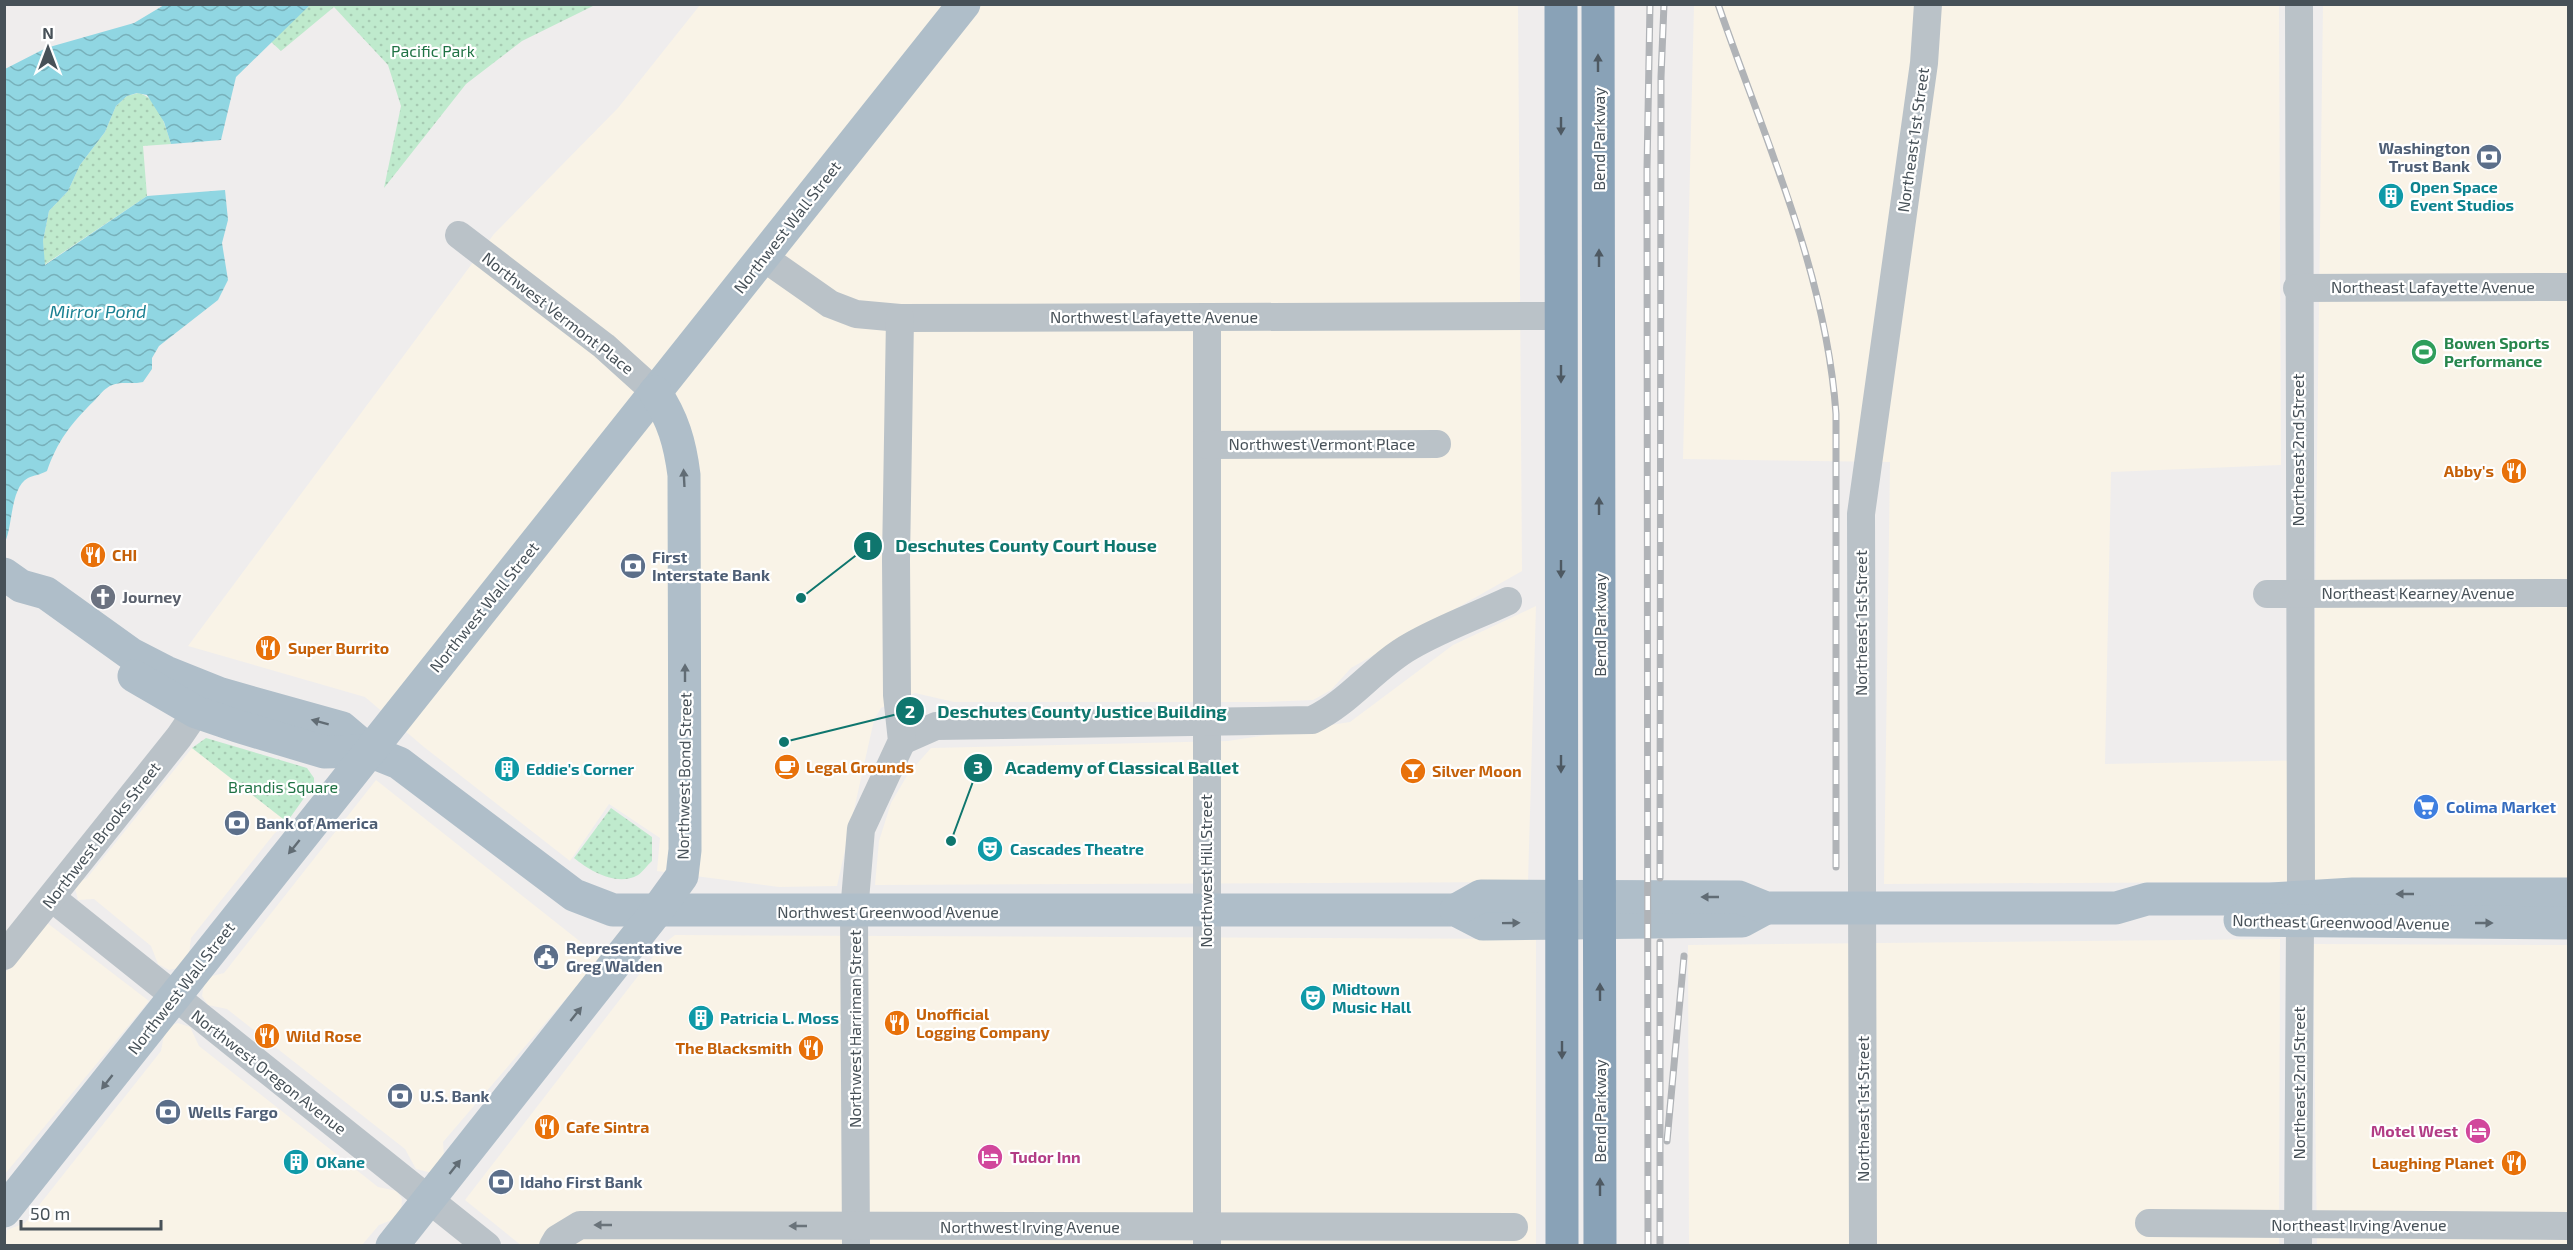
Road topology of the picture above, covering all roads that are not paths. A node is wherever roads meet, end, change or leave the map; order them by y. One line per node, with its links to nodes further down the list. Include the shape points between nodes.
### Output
1 (964, 4): 7 (main road, Northwest Wall Street)
2 (1561, 4): 10 (highway, one-way to 10)
3 (1598, 4): 48 (highway, Bend Parkway, one-way to 3)
4 (1928, 4): 27 (street, Northeast 1st Street, via 1924,63 1860,514)
5 (2299, 4): 9 (street, Northeast 2nd Street)
6 (459, 235): 13 (street, Northwest Vermont Place, via 604,346)
7 (763, 257): 12 (street, Northwest Lafayette Avenue, via 830,304 856,314); 13 (main road, Northwest Wall Street)
8 (2568, 287): 9 (street, Northeast Lafayette Avenue)
9 (2297, 288): 19 (street, Northeast 2nd Street)
10 (1561, 316): 11 (street, Northwest Lafayette Avenue); 47 (highway, one-way to 47)
11 (1207, 317): 12 (street, Northwest Lafayette Avenue); 15 (street, Northwest Hill Street)
12 (900, 318): 23 (street, via 896,571 897,695)
13 (656, 392): 24 (main road, Northwest Wall Street); 31 (main road, Northwest Bond Street, one-way to 13, via 682,876 685,850 685,497 681,446 672,418)
14 (1437, 444): 15 (street, Northwest Vermont Place)
15 (1207, 445): 22 (street, Northwest Hill Street)
16 (13, 580): 21 (main road, via 34,608 152,688); 24 (main road, one-way to 16, via 342,728 220,694 166,672 131,654 46,593)
17 (2568, 593): 19 (street, Northeast Kearney Avenue)
18 (2267, 594): 19 (street, Northeast Kearney Avenue)
19 (2298, 594): 29 (street, Northeast 2nd Street)
20 (1508, 601): 22 (street, via 1411,646 1329,712 1312,720)
21 (196, 712): 24 (main road, via 324,752); 26 (street, Northwest Brooks Street)
22 (1207, 723): 23 (street, via 936,726); 30 (street, Northwest Hill Street)
23 (902, 741): 32 (street, Northwest Harriman Street, via 861,829)
24 (369, 752): 31 (main road, Northwest Greenwood Avenue, via 399,763 574,895 613,910); 35 (main road, Northwest Wall Street, one-way to 35)
25 (2568, 894): 29 (main road, Northeast Greenwood Avenue, one-way to 29)
26 (52, 898): 34 (street, Northwest Brooks Street); 35 (street, Northwest Oregon Avenue)
27 (1862, 907): 28 (main road, Northeast Greenwood Avenue, via 1766,908 1742,921); 29 (main road, Northeast Greenwood Avenue, via 2115,908 2147,899 2270,899); 49 (street, Northeast 1st Street)
28 (1619, 909): 30 (main road, Northwest Greenwood Avenue, via 1483,924 1456,910)
29 (2300, 909): 33 (main road, Northeast Greenwood Avenue, one-way to 33); 41 (street, Northeast 2nd Street)
30 (1206, 911): 32 (main road, Northwest Greenwood Avenue); 43 (street, Northwest Hill Street)
31 (656, 912): 32 (main road, Northwest Greenwood Avenue); 36 (main road, Northwest Bond Street, one-way to 31)
32 (854, 912): 42 (street, Northwest Harriman Street)
33 (2568, 923)
34 (4, 956)
35 (174, 997): 36 (street, Northwest Oregon Avenue); 37 (main road, Northwest Wall Street, one-way to 37)
36 (429, 1199): 44 (main road, Northwest Bond Street); 45 (street, Northwest Oregon Avenue)
37 (4, 1211)
38 (2149, 1223): 41 (street, Northeast Irving Avenue)
39 (2568, 1226): 41 (street, Northeast Irving Avenue)
40 (1514, 1227): 43 (street, Northwest Irving Avenue)
41 (2298, 1235)
42 (856, 1236): 43 (street, Northwest Irving Avenue); 46 (street, Northwest Irving Avenue, one-way to 46, via 580,1225)
43 (1207, 1236)
44 (392, 1245)
45 (487, 1245)
46 (553, 1245)
47 (1562, 1245)
48 (1600, 1245)
49 (1863, 1245)

